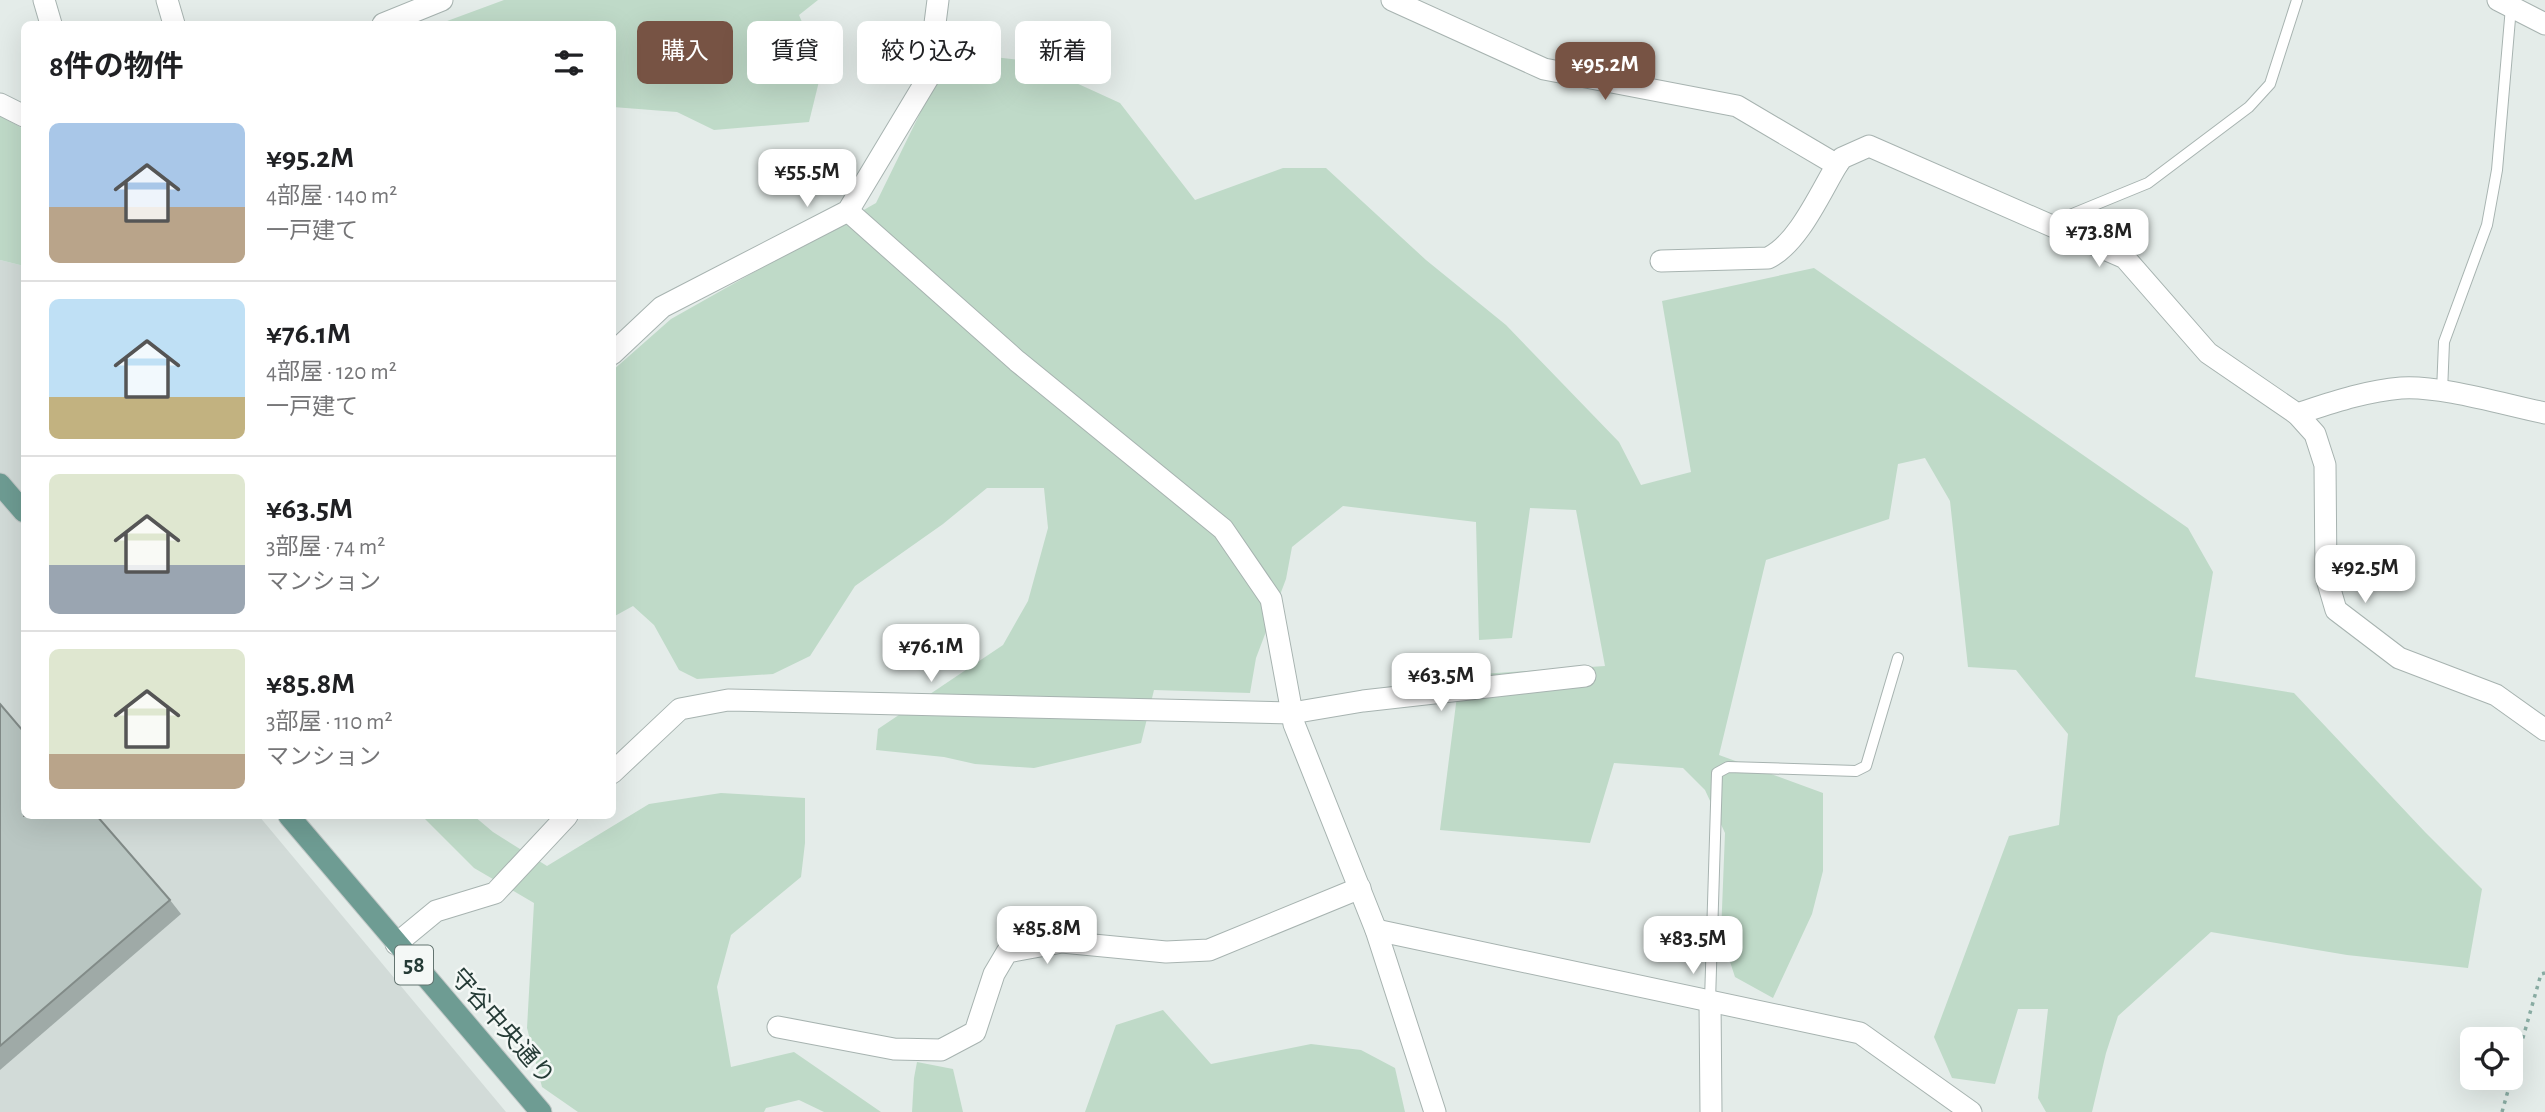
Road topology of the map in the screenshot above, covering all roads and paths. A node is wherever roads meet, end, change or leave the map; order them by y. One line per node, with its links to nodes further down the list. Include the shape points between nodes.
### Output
1 (44, 0): 8 (street)
2 (167, 0): 9 (street)
3 (442, 0): 10 (street)
4 (938, 0): 15 (street, via 928,78)
5 (1392, 0): 14 (street, via 1544,69 1737,106)
6 (2297, 0): 16 (lane, via 2270,84 2249,107 2148,183)
7 (2505, 3): 11 (street); 19 (lane, via 2494,184 2487,225 2444,342)
8 (50, 21)
9 (173, 21)
10 (390, 21)
11 (2545, 24)
12 (0, 104): 13 (street)
13 (21, 114)
14 (1837, 165): 16 (street, via 1869,146); 17 (street, via 1781,252 1768,258)
15 (848, 211): 18 (street, via 662,307); 26 (street, via 1017,361 1223,529 1270,599)
16 (2048, 224): 21 (street, via 2125,258 2208,353)
17 (1661, 261)
18 (616, 350)
19 (2442, 392): 20 (street); 21 (street, via 2404,388 2356,395)
20 (2545, 413)
21 (2297, 414): 27 (street, via 2315,434 2325,465 2326,576 2336,610 2399,658 2496,695)
22 (0, 484): 23 (main road)
23 (21, 508)
24 (1898, 657): 35 (lane, via 1866,766 1856,771 1728,767 1717,773)
25 (1584, 676): 26 (street)
26 (1292, 713): 28 (street, via 728,700 680,709); 31 (street)
27 (2545, 730)
28 (616, 769)
29 (292, 819): 33 (main road, 守谷中央通り / 58)
30 (564, 819): 33 (street, via 495,893 436,911)
31 (1360, 888): 32 (street); 36 (street, via 1209,950 1166,952 1062,942 1007,952 994,974 975,1032 941,1050 894,1049)
32 (1376, 930): 35 (street); 38 (street)
33 (396, 944): 37 (main road, 守谷中央通り / 58)
34 (2545, 972): 41 (path)
35 (1710, 1001): 39 (street); 40 (street, via 1860,1033)
36 (778, 1027)
37 (541, 1112)
38 (1435, 1112)
39 (1712, 1112)
40 (1971, 1112)
41 (2502, 1112)

